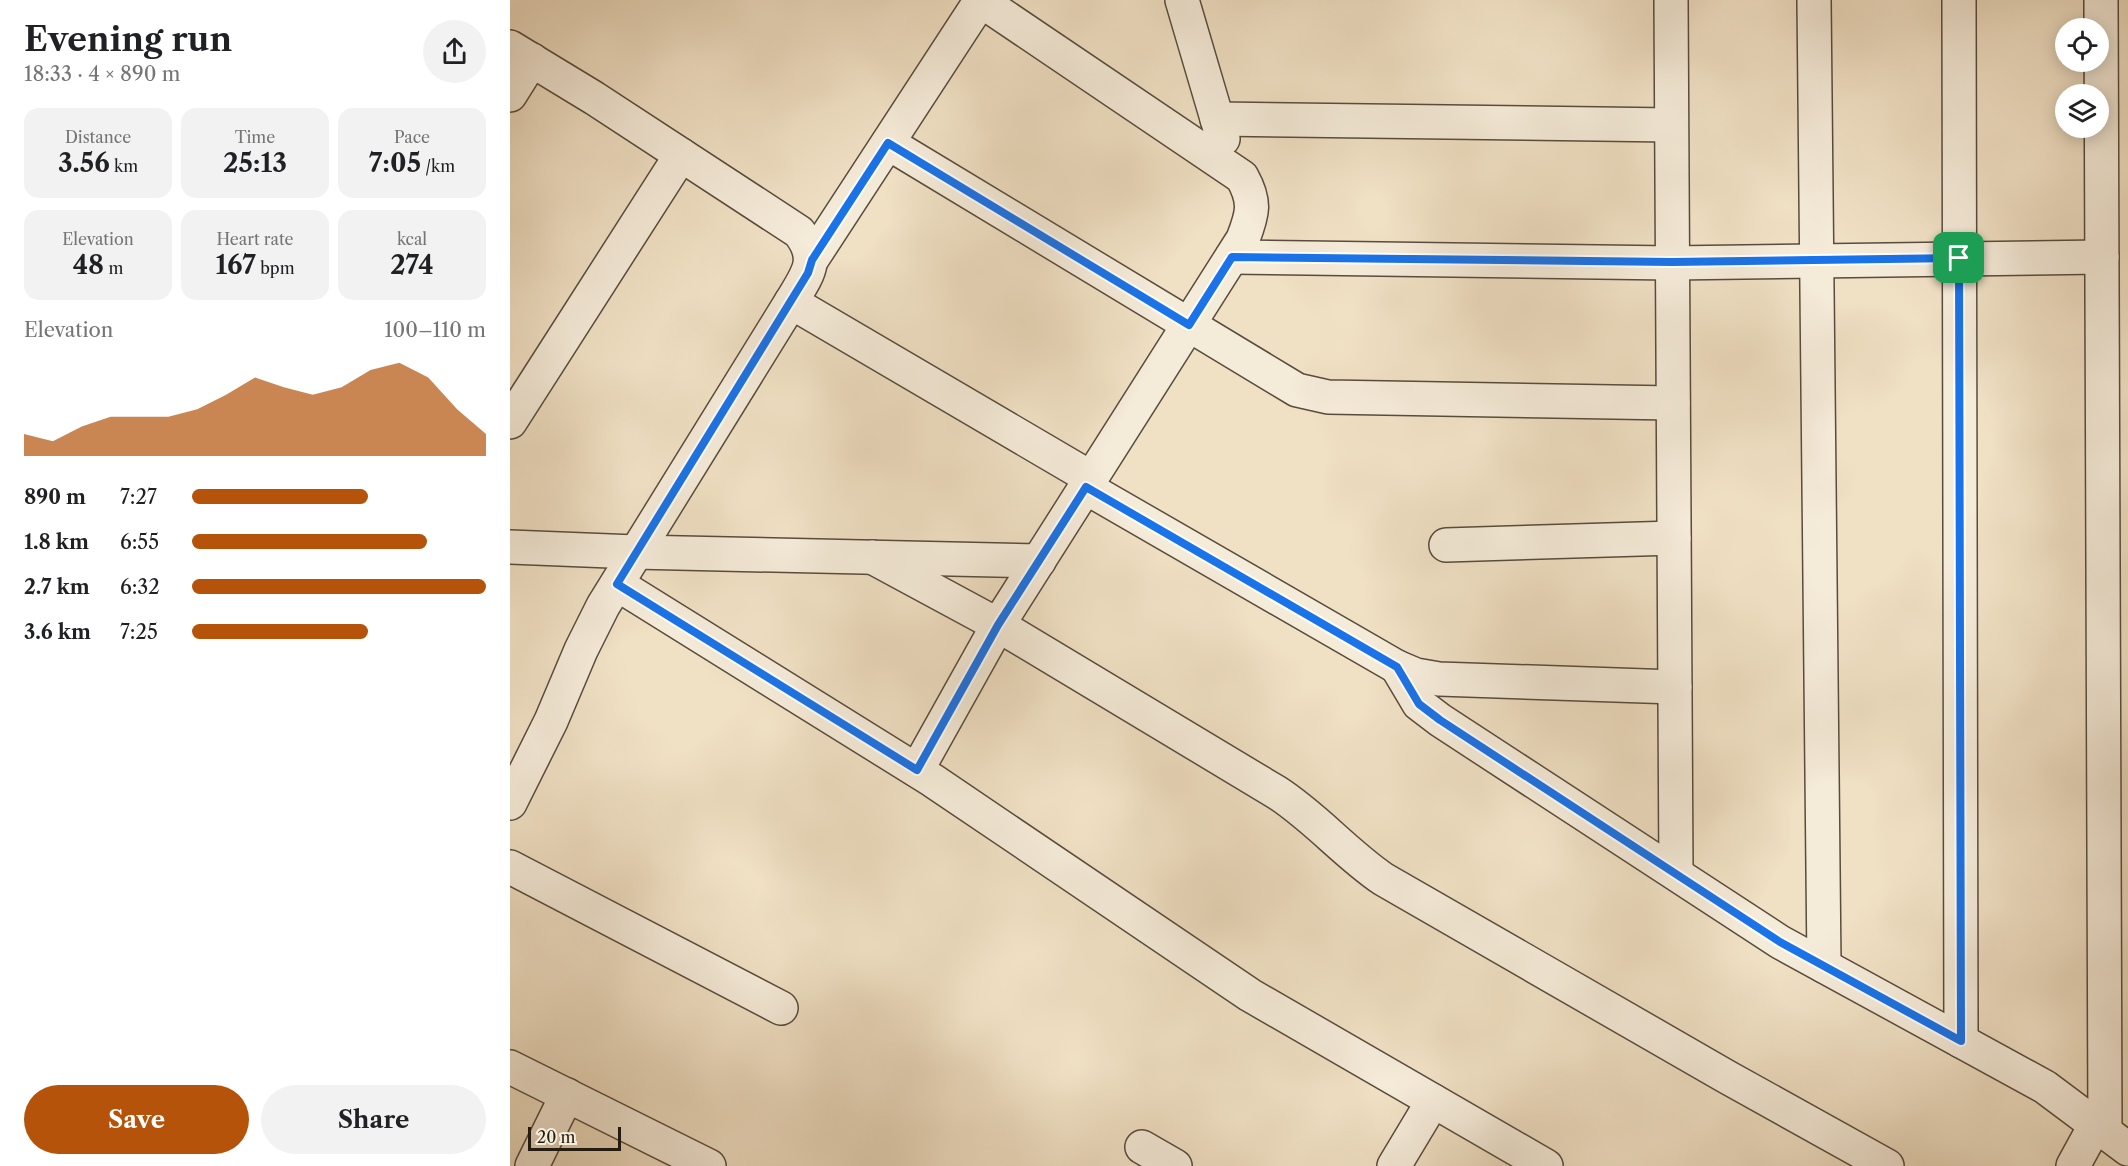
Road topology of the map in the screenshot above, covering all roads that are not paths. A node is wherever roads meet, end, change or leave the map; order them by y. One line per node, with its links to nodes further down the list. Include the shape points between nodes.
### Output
1 (981, 0): 11 (street); 13 (street)
2 (1182, 0): 9 (street)
3 (1671, 0): 10 (street)
4 (1814, 0): 18 (street)
5 (1959, 0): 16 (street)
6 (2100, 0): 15 (street)
7 (521, 54): 8 (street); 12 (street)
8 (510, 95)
9 (1217, 119): 10 (street); 13 (street)
10 (1671, 125): 19 (street)
11 (888, 143): 17 (street); 21 (street)
12 (681, 155): 17 (street, via 798,232 807,243); 23 (street)
13 (1232, 170): 14 (street, via 1242,177 1251,193 1252,213)
14 (1232, 257): 19 (street); 21 (street)
15 (2102, 257): 16 (street); 36 (street)
16 (1959, 258): 18 (street); 48 (street)
17 (812, 260): 20 (street)
18 (1817, 261): 19 (street); 45 (street)
19 (1672, 262): 22 (street)
20 (791, 302): 24 (street); 28 (street)
21 (1189, 325): 22 (street, via 1297,390 1328,397); 24 (street)
22 (1673, 403): 25 (street)
23 (510, 422)
24 (1088, 482): 30 (street); 33 (street)
25 (1674, 538): 26 (street); 35 (street)
26 (1446, 545)
27 (510, 547): 28 (street)
28 (635, 552): 29 (street); 31 (street)
29 (872, 557): 30 (street); 32 (street)
30 (1039, 561): 32 (street)
31 (617, 584): 38 (street); 40 (street, via 580,650 551,721)
32 (998, 625): 38 (street); 60 (street, via 1294,804 1383,879)
33 (1397, 667): 34 (street, via 1439,679); 37 (street, via 1419,704)
34 (1497, 681): 35 (street); 37 (street)
35 (1674, 687): 43 (street)
36 (2116, 715): 39 (street)
37 (1440, 720): 43 (street)
38 (917, 770): 52 (street, via 1251,995)
39 (2116, 788): 41 (street)
40 (510, 803)
41 (2116, 859): 44 (street)
42 (510, 867): 47 (street)
43 (1676, 873): 45 (street, via 1780,942)
44 (2116, 931): 46 (street)
45 (1824, 966): 48 (street)
46 (2116, 1001): 50 (street)
47 (781, 1008)
48 (1961, 1041): 53 (street, via 2045,1087)
49 (510, 1067): 51 (street)
50 (2116, 1083): 53 (street)
51 (567, 1095): 55 (street); 56 (street)
52 (1433, 1101): 58 (street); 59 (street)
53 (2110, 1135): 61 (street)
54 (1142, 1147): 57 (street)
55 (532, 1166)
56 (709, 1166)
57 (1175, 1166)
58 (1394, 1166)
59 (1545, 1166)
60 (1887, 1166)
61 (2073, 1166)

